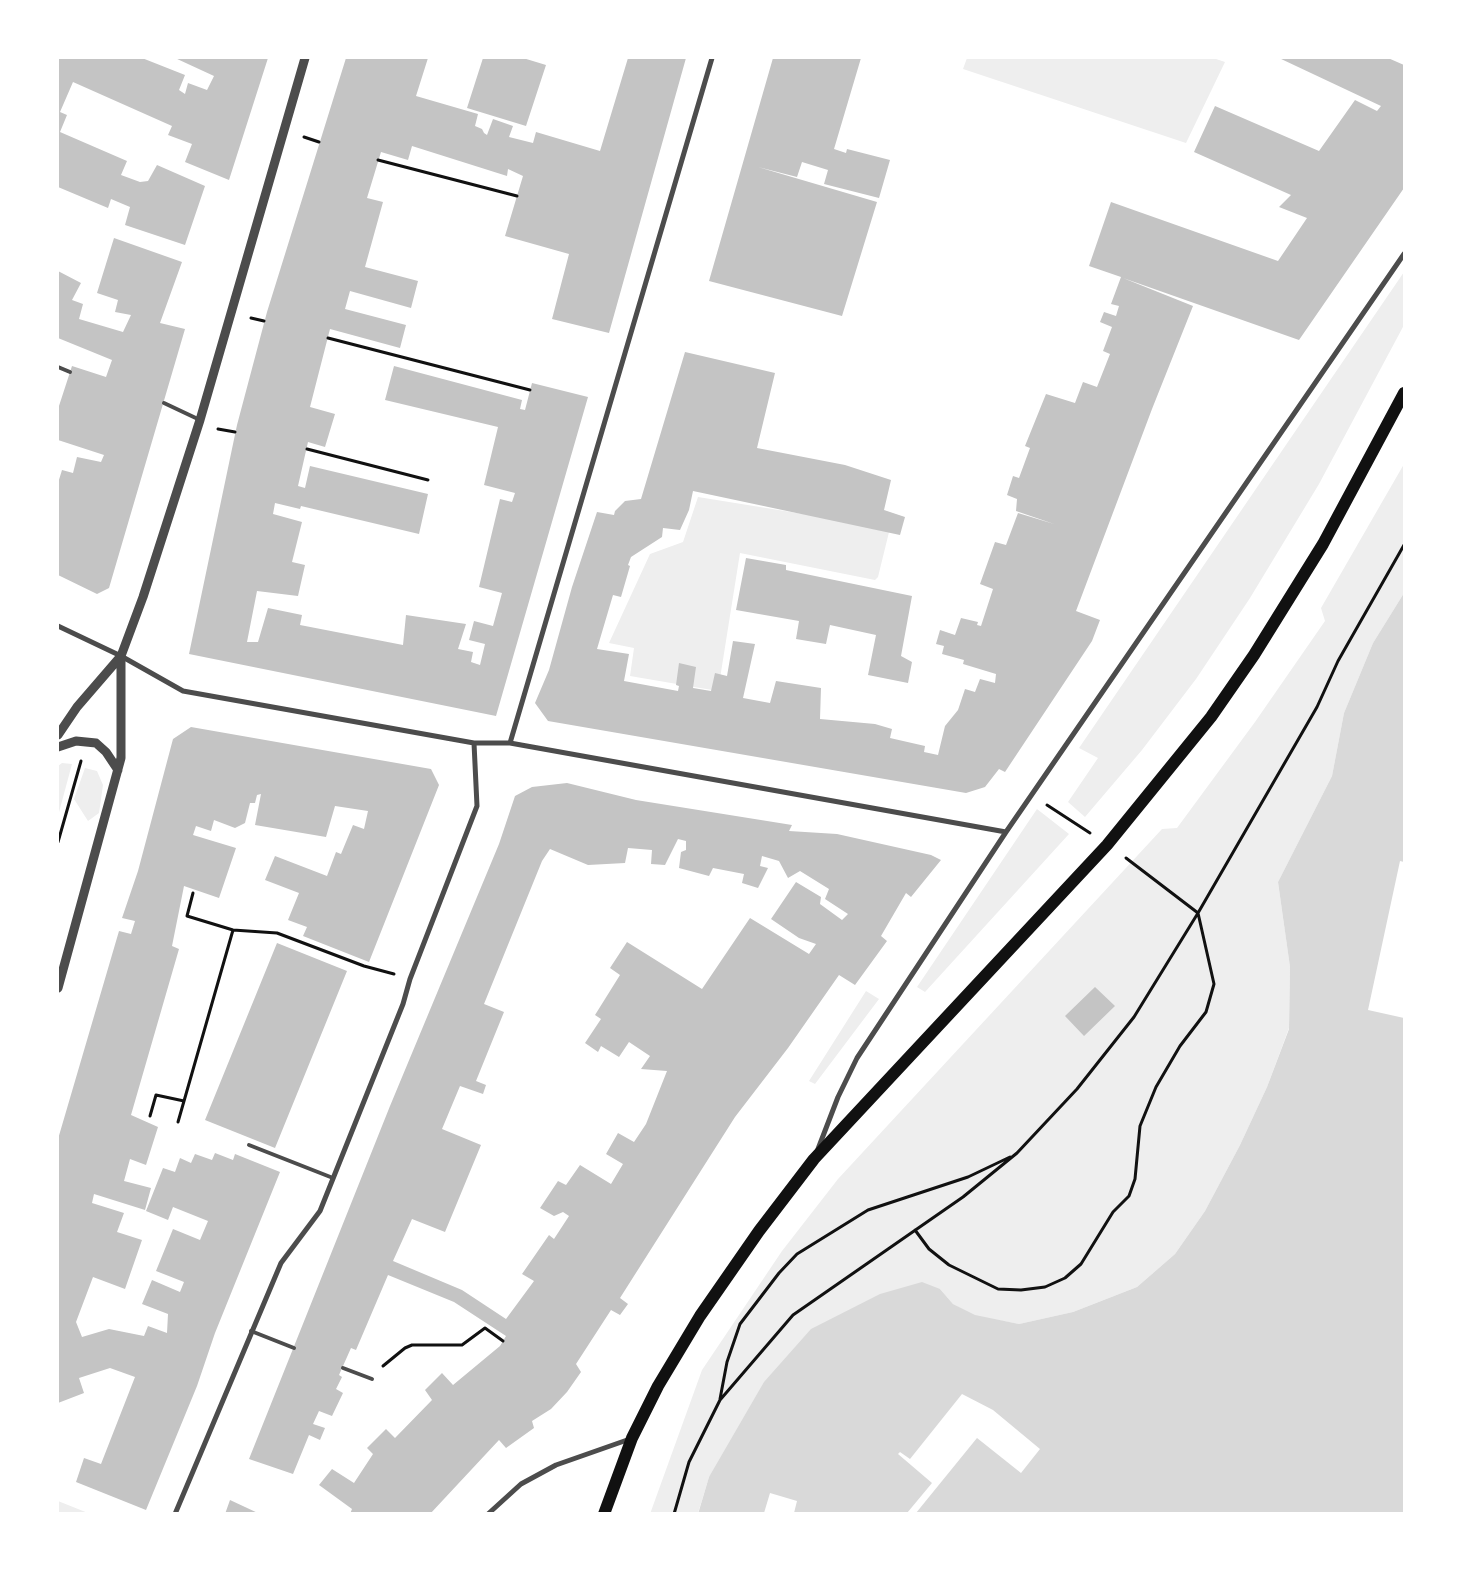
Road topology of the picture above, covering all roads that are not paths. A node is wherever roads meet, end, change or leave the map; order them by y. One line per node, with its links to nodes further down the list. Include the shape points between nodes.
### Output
1 (306, 58): 8 (street)
2 (712, 58): 13 (street)
3 (1404, 254): 16 (street)
4 (58, 367): 5 (lane)
5 (70, 372)
6 (1404, 393): 19 (main road, via 1323,544 1254,655 1210,717 1107,845)
7 (164, 403): 8 (lane)
8 (200, 420): 10 (street)
9 (58, 626): 10 (street)
10 (121, 656): 11 (street, via 77,707); 12 (street, via 183,692); 15 (street)
11 (58, 735)
12 (474, 743): 13 (street); 20 (street, via 477,806 403,1004)
13 (510, 743): 16 (street)
14 (58, 747): 15 (street, via 87,741 101,747)
15 (118, 770): 17 (street)
16 (1006, 832): 19 (street, via 857,1058)
17 (58, 988)
18 (250, 1145): 20 (lane)
19 (814, 1159): 25 (main road, via 758,1231 700,1316 658,1386)
20 (332, 1178): 21 (street, via 320,1211 281,1263)
21 (252, 1331): 22 (lane); 26 (street)
22 (294, 1348)
23 (343, 1368): 24 (lane)
24 (372, 1379)
25 (632, 1438): 27 (street, via 556,1465 521,1484); 28 (main road)
26 (174, 1514)
27 (488, 1514)
28 (604, 1514)

